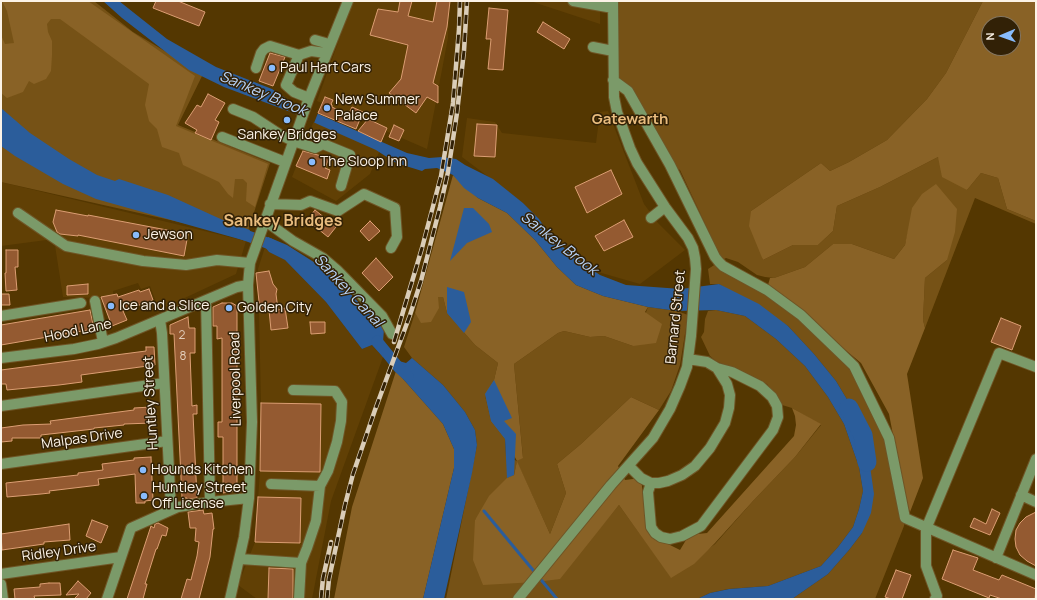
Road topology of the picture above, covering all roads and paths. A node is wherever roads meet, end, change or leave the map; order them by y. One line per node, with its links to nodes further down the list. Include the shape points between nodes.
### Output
1 (348, 1): 6 (street, Liverpool Road)
2 (574, 1): 3 (street)
3 (613, 4): 7 (street, Barnard Street)
4 (315, 40): 6 (street)
5 (593, 47): 7 (street)
6 (328, 49): 8 (street); 11 (street, Liverpool Road)
7 (613, 51): 10 (street, Barnard Street)
8 (299, 55): 9 (street, via 270,46 261,53); 11 (street, via 286,85)
9 (256, 68)
10 (613, 80): 18 (street, Barnard Street, via 615,104 630,148); 51 (street, via 628,91 670,165 719,262 767,290 801,315 854,366 888,438 905,518)
11 (305, 108): 14 (street, Liverpool Road)
12 (233, 109): 14 (street, via 253,117)
13 (222, 137): 15 (street)
14 (293, 140): 15 (street, Liverpool Road); 16 (street, via 315,148 323,144 350,155)
15 (285, 162): 17 (street, Liverpool Road)
16 (341, 186)
17 (270, 204): 21 (street, Liverpool Road); 22 (street, via 301,205 310,201 338,211 364,194 395,208 397,236)
18 (665, 207): 20 (street); 33 (street, Barnard Street, via 693,248 696,269)
19 (18, 213): 23 (street, via 66,246 143,261 186,265 217,260)
20 (651, 218)
21 (264, 220): 23 (street, Liverpool Road); 30 (street, via 333,266 382,316)
22 (391, 248)
23 (250, 263): 24 (street, Liverpool Road)
24 (248, 285): 25 (street, Hood Lane); 47 (street, Liverpool Road, via 252,398)
25 (206, 300): 29 (street, Hood Lane); 48 (street)
26 (95, 301): 31 (street)
27 (81, 303): 28 (street)
28 (1, 316)
29 (160, 320): 31 (street, Hood Lane); 36 (street, Huntley Street)
30 (392, 334)
31 (103, 342): 32 (street, Hood Lane, via 74,349)
32 (1, 358)
33 (688, 359): 35 (street, via 707,362); 42 (street, Barnard Street, via 670,409 653,438)
34 (1036, 367): 51 (street, via 999,353)
35 (717, 368): 43 (street, via 727,384 730,395 725,423 710,448 695,466 668,482); 43 (street, via 732,372 760,386 772,397 777,406 778,417 773,430 701,526 682,536 670,539 661,537 651,527 648,492)
36 (164, 383): 38 (street); 39 (street, Huntley Street)
37 (293, 390): 45 (street, via 334,390 342,402 337,442 328,471)
38 (1, 406)
39 (167, 441): 41 (street, Malpas Drive); 50 (street, Huntley Street)
40 (1036, 459): 46 (street)
41 (1, 464)
42 (629, 466): 43 (street, via 637,475); 64 (street, Barnard Street)
43 (651, 483)
44 (271, 484): 45 (street)
45 (320, 486): 55 (street, via 316,521)
46 (1021, 495): 49 (street); 53 (street)
47 (249, 498): 48 (street); 54 (street, Liverpool Road)
48 (210, 502): 50 (street)
49 (1036, 502)
50 (171, 509): 52 (street, via 131,528)
51 (926, 529): 53 (street); 59 (street, via 926,566)
52 (121, 557): 56 (street, Ridley Drive); 61 (street)
53 (996, 558): 57 (street)
54 (240, 559): 55 (street); 62 (street, Liverpool Road)
55 (301, 563): 63 (street)
56 (1, 574)
57 (1036, 575)
58 (1, 584): 60 (street)
59 (939, 598)
60 (3, 599)
61 (107, 599)
62 (230, 599)
63 (299, 599)
64 (518, 599)

